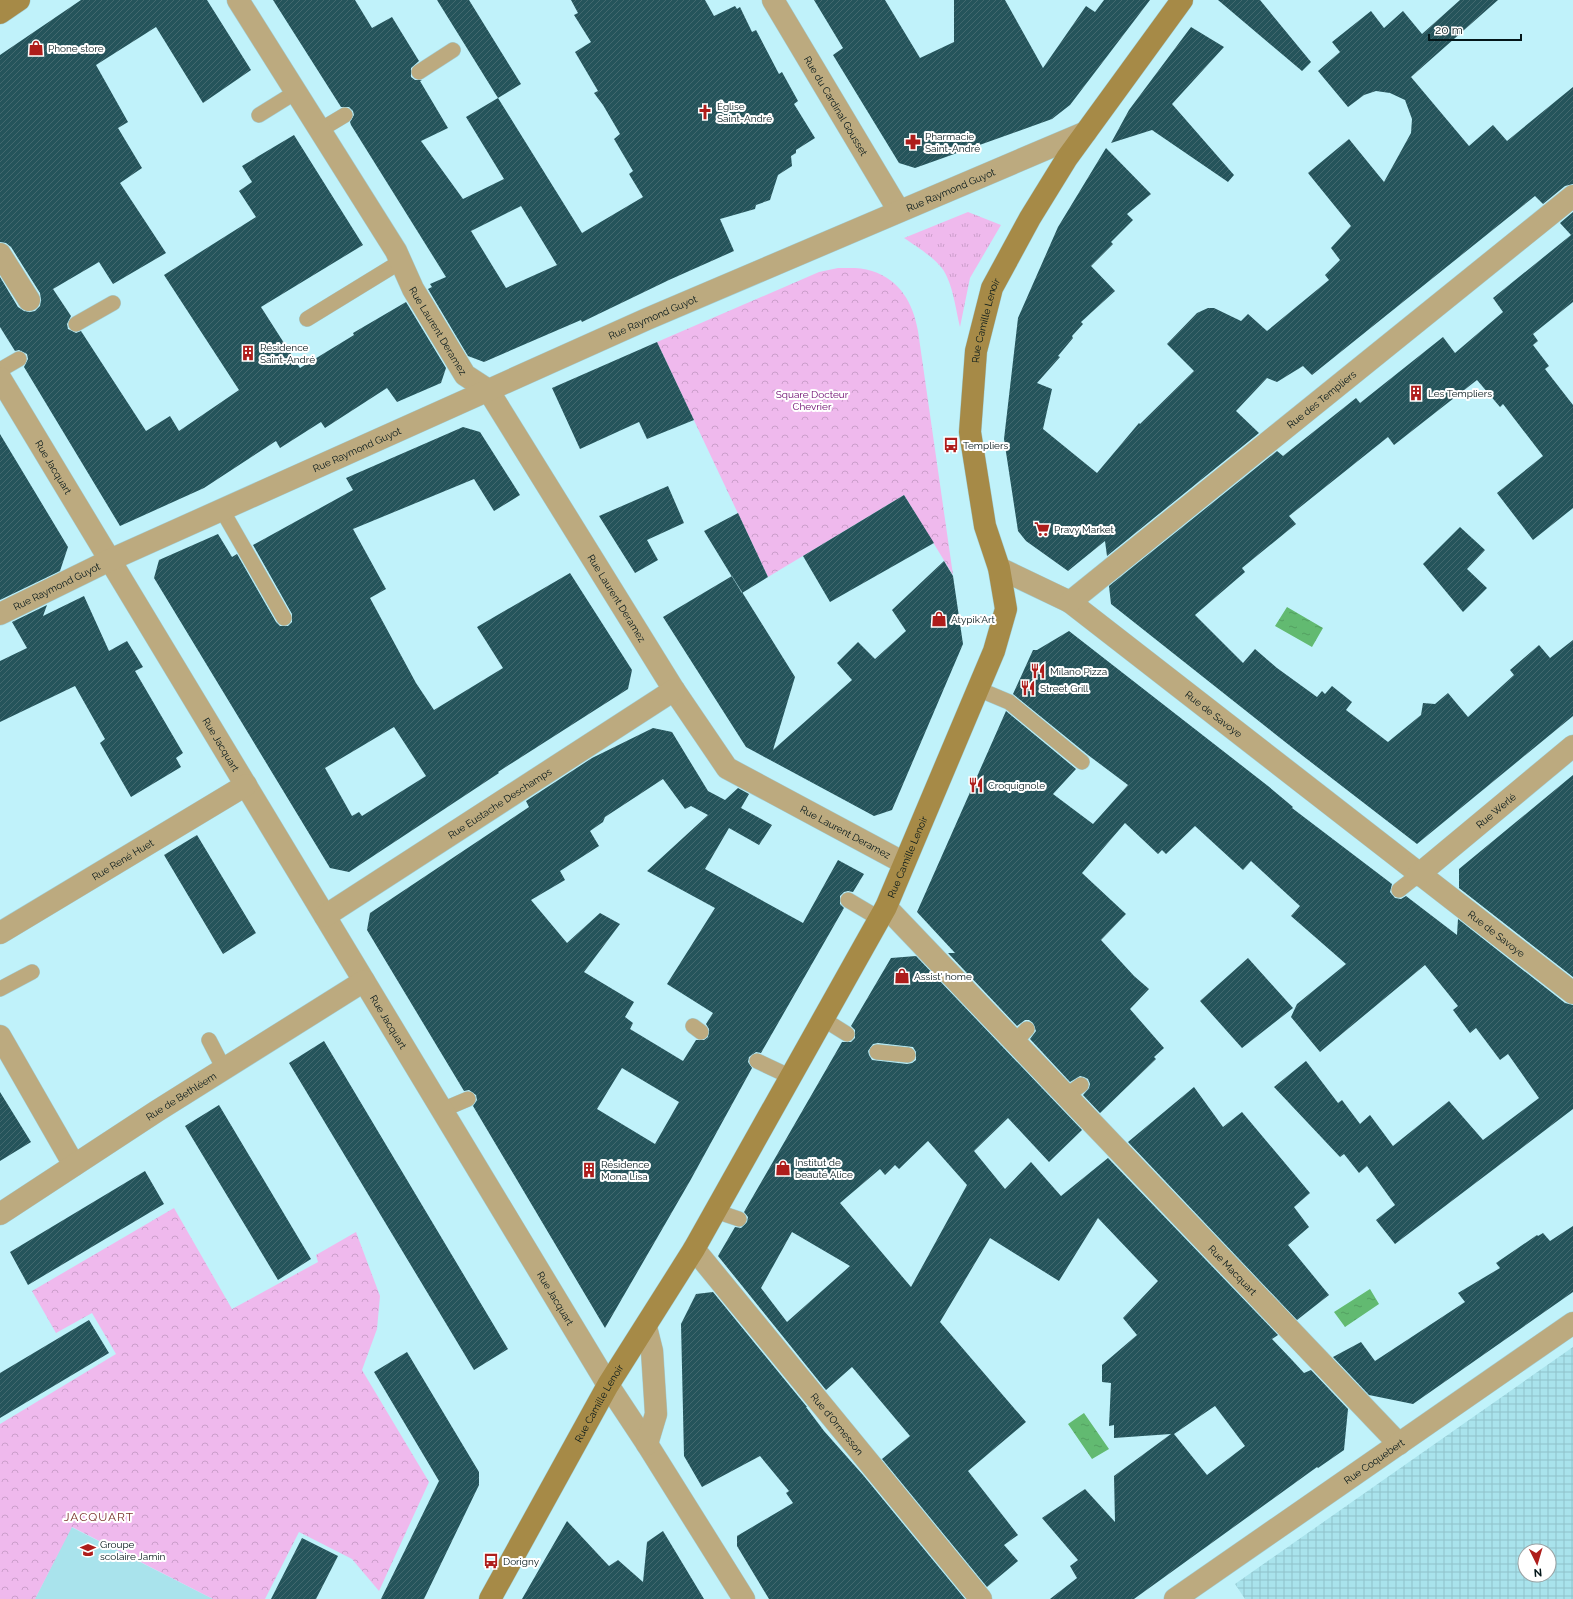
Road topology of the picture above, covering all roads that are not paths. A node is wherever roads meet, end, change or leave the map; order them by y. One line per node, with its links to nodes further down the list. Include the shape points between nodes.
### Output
1 (20, 0): 5 (street)
2 (238, 0): 8 (street, Rue Laurent Deramez)
3 (774, 0): 14 (street, Rue du Cardinal Gousset)
4 (1176, 2): 12 (street, Rue Camille Lenoir)
5 (0, 13)
6 (453, 50): 7 (lane)
7 (419, 72)
8 (296, 92): 9 (lane); 11 (street, Rue Laurent Deramez)
9 (259, 115)
10 (345, 115): 11 (lane)
11 (320, 130): 16 (street, Rue Laurent Deramez, via 396,251)
12 (1086, 132): 14 (street, Rue Raymond Guyot); 27 (street, Rue Camille Lenoir, via 1030,218 992,288 976,351 970,432 985,526)
13 (1573, 196): 28 (street, Rue des Templiers)
14 (899, 211): 24 (street, Rue Raymond Guyot)
15 (0, 254): 17 (street)
16 (400, 262): 19 (lane); 24 (street, Rue Laurent Deramez, via 413,289 465,375)
17 (29, 300)
18 (113, 302): 20 (lane)
19 (307, 318)
20 (76, 324)
21 (19, 359): 22 (lane)
22 (0, 370)
23 (0, 378): 26 (street, Rue Jacquart)
24 (488, 390): 25 (street, Rue Raymond Guyot); 32 (street, Rue Laurent Deramez)
25 (222, 510): 26 (street, Rue Raymond Guyot); 30 (lane)
26 (110, 560): 29 (street, Rue Raymond Guyot); 35 (street, Rue Jacquart)
27 (999, 568): 28 (street, Rue de Savoye); 31 (street, Rue Camille Lenoir, via 1006,609 994,651)
28 (1070, 602): 37 (street, Rue de Savoye)
29 (0, 614)
30 (284, 618)
31 (978, 689): 34 (lane, via 1010,702); 36 (street, Rue Camille Lenoir)
32 (674, 690): 36 (street, Rue Laurent Deramez, via 727,768); 41 (street, Rue Eustache Deschamps)
33 (1573, 746): 37 (street, Rue Werlé)
34 (1082, 762)
35 (246, 785): 41 (street, Rue Jacquart); 42 (street, Rue René Huet)
36 (904, 863): 40 (street, Rue Camille Lenoir)
37 (1418, 875): 38 (lane); 45 (street, Rue de Savoye)
38 (1399, 890)
39 (848, 900): 40 (lane)
40 (883, 913): 47 (street, Rue Camille Lenoir); 67 (street, Rue Macquart, via 1021,1036)
41 (325, 916): 44 (street, Rue Jacquart)
42 (0, 933)
43 (32, 972): 46 (lane)
44 (364, 981): 54 (street, Rue de Bethléem); 57 (street, Rue Jacquart)
45 (1570, 986)
46 (0, 989)
47 (823, 1019): 48 (lane); 55 (street, Rue Camille Lenoir)
48 (847, 1034)
49 (0, 1036): 58 (street)
50 (209, 1040): 54 (lane)
51 (877, 1052): 52 (lane)
52 (908, 1055)
53 (757, 1061): 55 (lane)
54 (224, 1069): 58 (street, Rue de Bethléem)
55 (791, 1077): 59 (street, Rue Camille Lenoir)
56 (468, 1099): 57 (lane)
57 (442, 1110): 65 (street, Rue Jacquart)
58 (74, 1165): 60 (street, Rue de Bethléem)
59 (716, 1211): 61 (lane); 62 (street, Rue Camille Lenoir)
60 (0, 1214)
61 (739, 1220)
62 (694, 1249): 64 (street, Rue Camille Lenoir); 70 (street, Rue d'Ormesson)
63 (1573, 1323): 67 (street, Rue Coquebert)
64 (646, 1327): 65 (street, Rue Camille Lenoir); 66 (street, via 652,1351 656,1414)
65 (608, 1386): 66 (street, Rue Jacquart); 68 (street, Rue Camille Lenoir)
66 (647, 1444): 69 (street, Rue Jacquart)
67 (1399, 1444): 71 (street, Rue Coquebert)
68 (490, 1599)
69 (744, 1599)
70 (981, 1599)
71 (1175, 1599)

